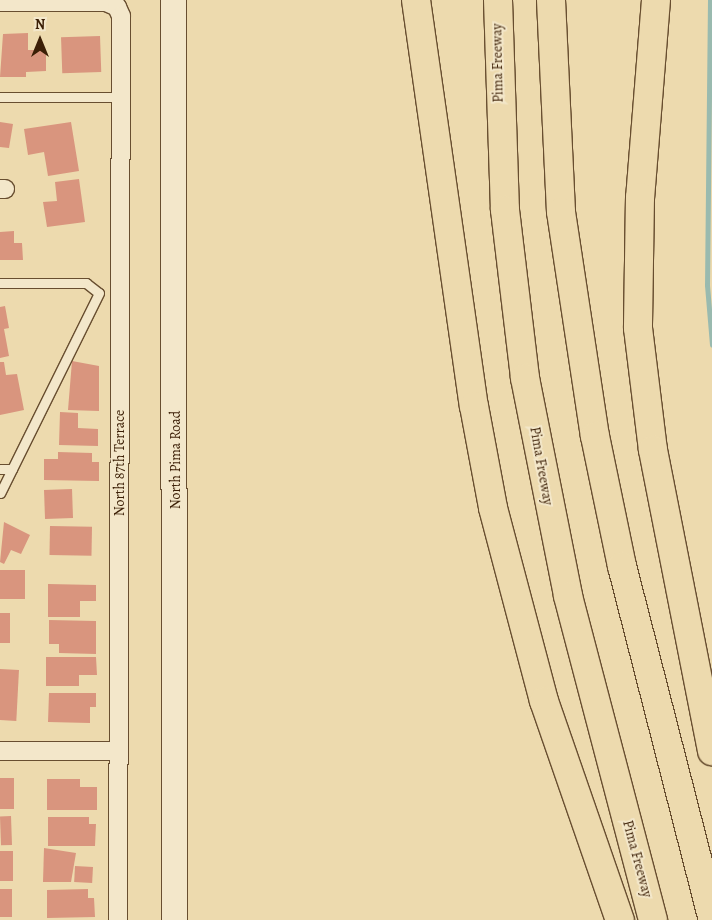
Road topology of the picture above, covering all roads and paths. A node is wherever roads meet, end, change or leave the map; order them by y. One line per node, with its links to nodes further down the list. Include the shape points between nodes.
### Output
1 (173, 0): 18 (main road, North Pima Road)
2 (416, 0): 19 (highway, via 474,406 493,508 541,692)
3 (498, 0): 20 (highway, Pima Freeway, via 505,210 525,378 568,596)
4 (551, 0): 16 (highway, via 561,212 595,436 622,566)
5 (656, 0): 15 (highway, via 640,197 638,328 652,450)
6 (0, 2): 8 (street, North 87th Terrace, via 106,2 117,7 121,21)
7 (0, 97): 8 (lane)
8 (122, 97): 14 (street, North 87th Terrace)
9 (0, 283): 11 (lane, via 86,283 99,293)
10 (0, 469): 11 (lane)
11 (12, 469): 12 (lane)
12 (0, 493)
13 (0, 751): 14 (street)
14 (119, 751): 17 (street, North 87th Terrace)
15 (712, 751)
16 (712, 917)
17 (118, 920)
18 (174, 920)
19 (620, 920)
20 (654, 920)

